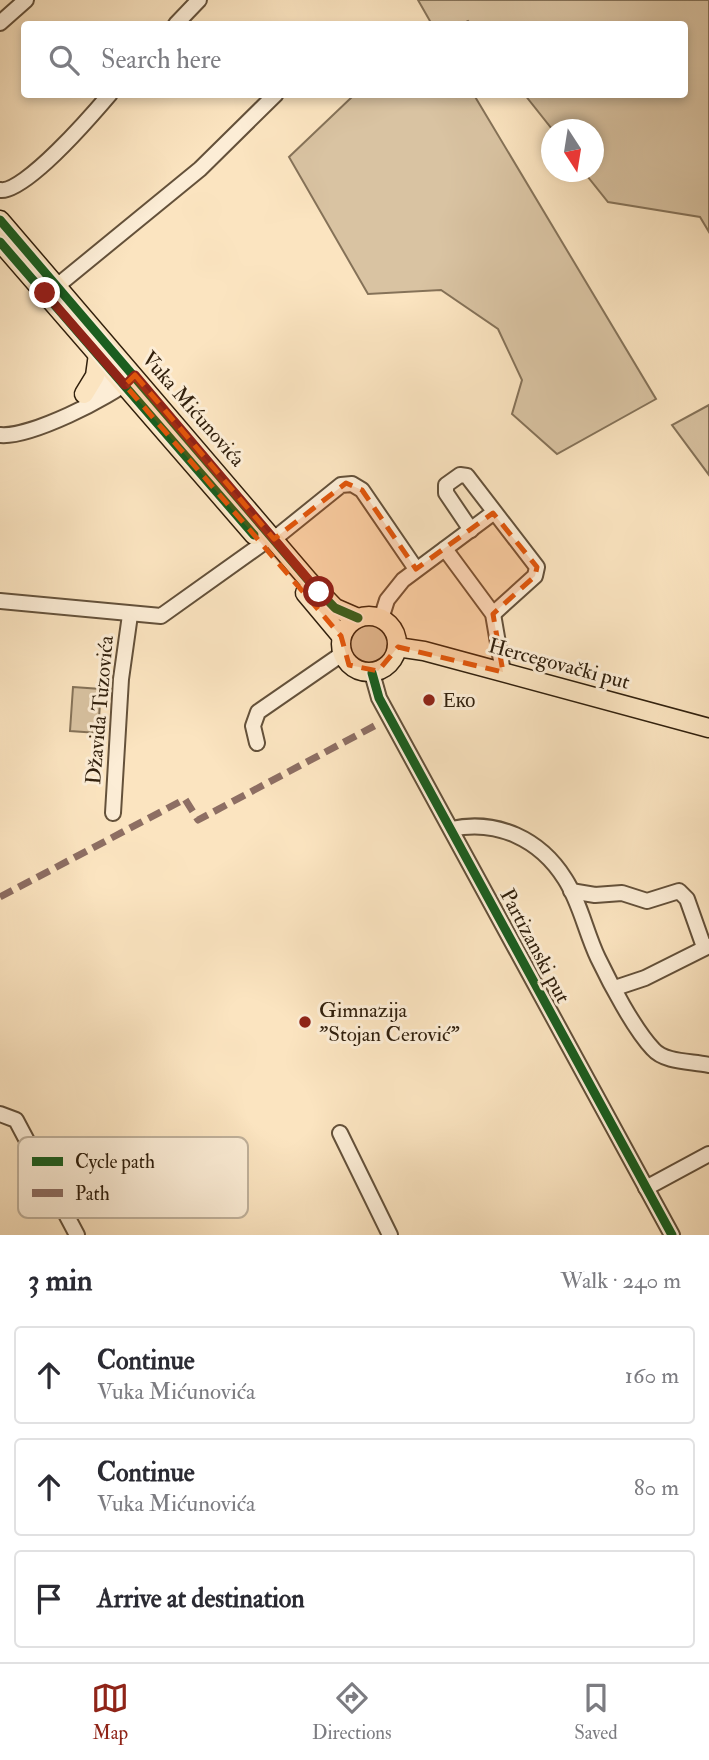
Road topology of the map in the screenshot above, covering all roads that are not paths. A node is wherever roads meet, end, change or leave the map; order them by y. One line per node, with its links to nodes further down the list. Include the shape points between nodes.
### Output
1 (26, 0): 4 (street)
2 (200, 0): 3 (street)
3 (179, 21)
4 (0, 23)
5 (106, 98): 7 (street, via 62,146 12,189)
6 (272, 98): 10 (street, via 200,169)
7 (0, 190)
8 (0, 220): 10 (main road, Vuka Mićunovića)
9 (0, 242): 11 (main road, Vuka Mićunovića)
10 (57, 286): 12 (main road, Vuka Mićunovića)
11 (98, 354): 12 (main road, Vuka Mićunovića); 13 (main road, via 95,376)
12 (126, 376): 13 (street); 14 (street, via 95,404); 18 (main road, Vuka Mićunovića)
13 (85, 394): 14 (street)
14 (68, 413): 15 (street, via 38,427)
15 (0, 435)
16 (493, 513): 17 (street); 17 (street, via 467,476 460,475 446,485 446,493); 22 (street, via 537,567 535,576)
17 (471, 530): 19 (street)
18 (268, 542): 20 (street, via 341,485 352,484 362,490); 23 (street, via 169,613); 24 (main road, Vuka Mićunovića, via 335,608); 26 (main road, Vuka Mićunovića)
19 (445, 549): 20 (street); 22 (street)
20 (416, 569): 25 (street, via 392,591)
21 (0, 601): 23 (street, Džavida Tuzovića)
22 (493, 614): 29 (street)
23 (130, 615): 33 (street, Džavida Tuzovića)
24 (358, 618): 25 (main road); 26 (main road)
25 (381, 619): 27 (main road, via 393,629)
26 (341, 636): 28 (main road)
27 (397, 647): 29 (main road, Hercegovački put); 30 (main road, via 389,664)
28 (342, 654): 30 (main road, via 354,669); 32 (street, via 258,712 253,726)
29 (503, 672): 31 (main road, Hercegovački put)
30 (372, 673): 34 (street, Partizanski put, via 379,698)
31 (709, 728)
32 (257, 743)
33 (113, 813)
34 (451, 828): 35 (street, via 489,826 521,837 541,852); 43 (street, Partizanski put)
35 (571, 891): 36 (street, via 622,893 647,901 679,891); 37 (street)
36 (707, 946): 37 (street)
37 (615, 988): 38 (street, via 653,1049)
38 (709, 1065)
39 (0, 1114): 41 (street, via 16,1120)
40 (340, 1133): 46 (street)
41 (25, 1137)
42 (709, 1154): 43 (street)
43 (646, 1188): 47 (street, Partizanski put)
44 (68, 1218): 45 (street)
45 (77, 1235)
46 (390, 1235)
47 (672, 1235)

